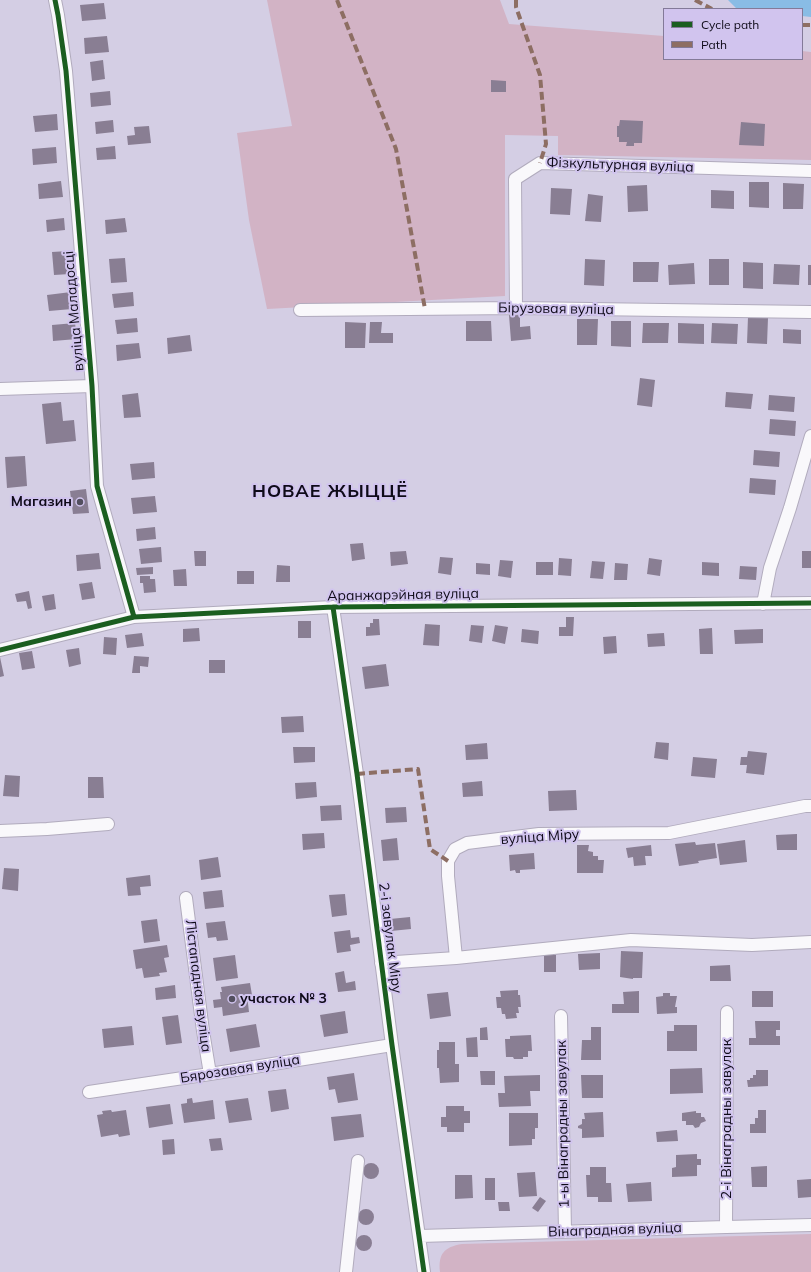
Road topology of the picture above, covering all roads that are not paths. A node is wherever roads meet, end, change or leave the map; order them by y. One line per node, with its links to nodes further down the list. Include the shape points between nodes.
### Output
1 (55, 0): 6 (street, вуліца Маладосці, via 66,71)
2 (811, 171): 3 (street, Фізкультурная вуліца, via 540,163 515,179)
3 (516, 308): 4 (street, Бірузовая вуліца); 5 (street, Бірузовая вуліца)
4 (300, 310)
5 (811, 312)
6 (92, 386): 7 (street); 12 (street, вуліца Маладосці, via 97,486)
7 (0, 389)
8 (811, 436): 10 (street, via 770,568)
9 (811, 603): 10 (street, Аранжарэйная вуліца)
10 (764, 604): 11 (street, Аранжарэйная вуліца)
11 (333, 607): 12 (street, Аранжарэйная вуліца); 20 (street, 2-і завулак Міру)
12 (134, 617): 13 (street, Аранжарэйная вуліца)
13 (0, 650)
14 (811, 806): 19 (street, вуліца Міру, via 669,833 539,834 467,843 455,849 448,861)
15 (108, 824): 16 (street)
16 (0, 831)
17 (186, 898): 24 (street, Лістападная вуліца)
18 (811, 942): 19 (street, via 752,945 631,940)
19 (456, 958): 20 (street)
20 (381, 963): 23 (street, 2-і завулак Міру)
21 (727, 1012): 28 (street, 2-і Вінаградны завулак)
22 (561, 1016): 29 (street, 1-ы Вінаградны завулак)
23 (392, 1045): 24 (street, Бярозавая вуліца); 30 (street, 2-і завулак Міру)
24 (210, 1074): 25 (street, Бярозавая вуліца)
25 (89, 1092)
26 (358, 1161): 31 (street)
27 (811, 1225): 28 (street, Вінаградная вуліца)
28 (726, 1227): 29 (street, Вінаградная вуліца)
29 (565, 1231): 30 (street, Вінаградная вуліца)
30 (420, 1236): 32 (street, 2-і завулак Міру)
31 (346, 1272)
32 (424, 1272)

